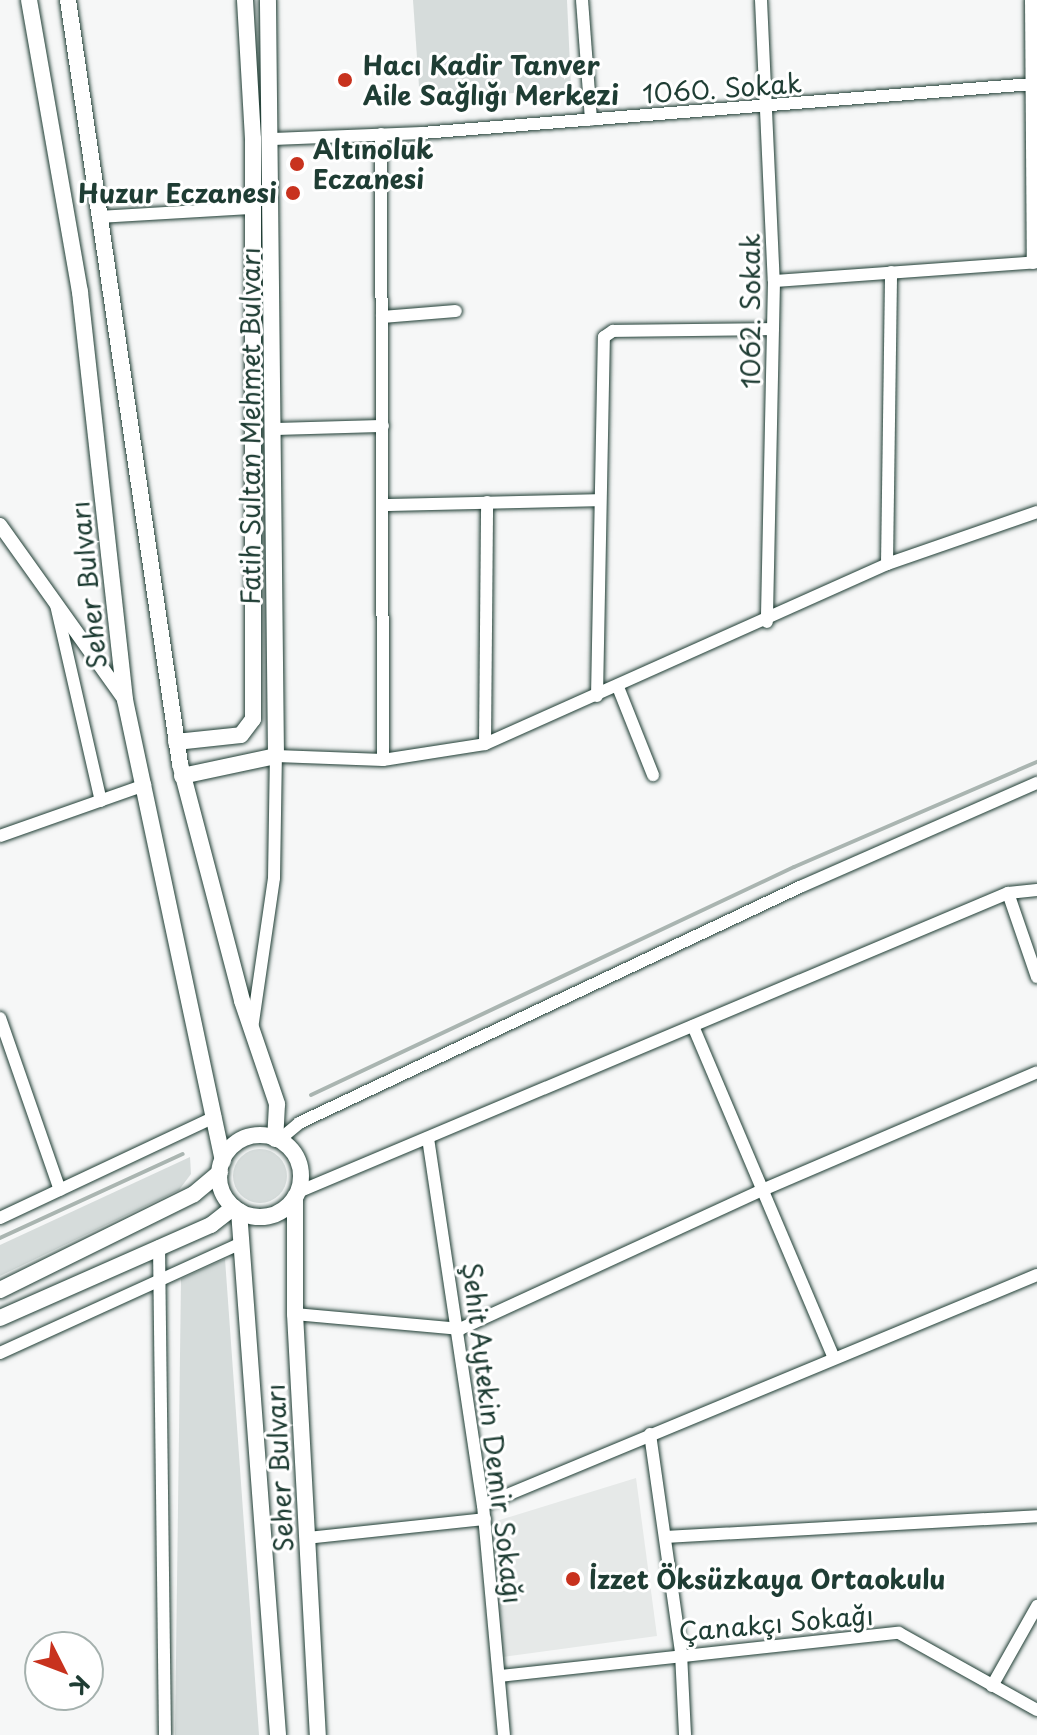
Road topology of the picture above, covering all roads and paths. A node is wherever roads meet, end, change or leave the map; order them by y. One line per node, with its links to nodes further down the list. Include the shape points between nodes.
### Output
1 (29, 0): 33 (main road, Seher Bulvarı, via 80,292)
2 (68, 0): 14 (main road)
3 (245, 0): 13 (main road, Fatih Sultan Mehmet Bulvarı)
4 (268, 0): 12 (main road, Fatih Sultan Mehmet Bulvarı)
5 (582, 0): 10 (street)
6 (761, 0): 9 (street, 1062. Sokak)
7 (1031, 0): 8 (street)
8 (1032, 84): 9 (street, 1060. Sokak); 15 (street)
9 (768, 106): 10 (street, 1060. Sokak); 17 (street, 1062. Sokak)
10 (591, 120): 11 (street, 1060. Sokak)
11 (381, 134): 12 (street, 1060. Sokak); 19 (street)
12 (273, 139): 22 (main road, Fatih Sultan Mehmet Bulvarı)
13 (253, 208): 14 (street); 34 (main road, Fatih Sultan Mehmet Bulvarı, via 253,719 241,735)
14 (100, 217): 34 (main road)
15 (1035, 262): 16 (street)
16 (891, 272): 17 (street); 28 (street)
17 (774, 281): 20 (street, 1062. Sokak)
18 (456, 311): 19 (street)
19 (382, 317): 21 (street)
20 (773, 329): 23 (street, via 606,334); 30 (street, 1062. Sokak)
21 (383, 426): 22 (street); 25 (street)
22 (273, 429): 36 (main road, Fatih Sultan Mehmet Bulvarı)
23 (600, 500): 24 (street); 32 (street)
24 (487, 502): 25 (street); 35 (street)
25 (384, 505): 37 (street)
26 (1037, 512): 28 (street)
27 (0, 525): 29 (street)
28 (887, 564): 30 (street)
29 (56, 604): 33 (street); 42 (street)
30 (767, 622): 31 (street)
31 (618, 687): 32 (street); 38 (street)
32 (597, 696): 35 (street)
33 (125, 700): 41 (main road, Seher Bulvarı)
34 (176, 742): 39 (main road)
35 (485, 744): 37 (street)
36 (276, 756): 37 (street); 39 (main road); 49 (street, via 274,878)
37 (383, 760)
38 (653, 775)
39 (182, 776): 49 (main road)
40 (1037, 783): 53 (street, via 802,886 299,1123)
41 (145, 785): 42 (street); 51 (main road, Seher Bulvarı)
42 (101, 801): 43 (street)
43 (0, 836)
44 (1037, 890): 45 (street)
45 (1008, 893): 46 (street); 47 (street)
46 (1037, 977)
47 (693, 1026): 52 (street); 56 (street)
48 (1, 1027): 55 (street)
49 (252, 1029): 53 (main road, via 277,1104)
50 (1037, 1072): 56 (street)
51 (215, 1117): 54 (main road, Seher Bulvarı); 55 (street)
52 (428, 1138): 57 (street); 67 (street, Şehit Aytekin Demir Sokağı)
53 (277, 1140): 54 (main road, via 248,1138); 57 (main road, via 297,1158)
54 (221, 1166): 58 (main road, via 224,1194); 64 (main road, via 194,1194)
55 (60, 1190): 59 (street)
56 (760, 1191): 67 (street); 69 (street)
57 (296, 1195): 58 (main road, via 273,1215); 65 (main road, Seher Bulvarı)
58 (237, 1209): 60 (main road, Seher Bulvarı); 61 (main road)
59 (0, 1218)
60 (241, 1243): 63 (street); 82 (main road, Seher Bulvarı)
61 (159, 1246): 63 (street); 66 (main road)
62 (1037, 1275): 69 (street)
63 (162, 1276): 68 (street); 81 (street)
64 (0, 1290)
65 (295, 1314): 67 (street); 75 (main road, Seher Bulvarı)
66 (0, 1318)
67 (460, 1329): 71 (street, Şehit Aytekin Demir Sokağı)
68 (0, 1353)
69 (833, 1356): 70 (street)
70 (650, 1434): 71 (street); 74 (street)
71 (483, 1505): 73 (street, Şehit Aytekin Demir Sokağı)
72 (1037, 1516): 74 (street)
73 (485, 1519): 75 (street); 78 (street, Şehit Aytekin Demir Sokağı)
74 (665, 1537): 77 (street)
75 (307, 1538): 83 (main road, Seher Bulvarı)
76 (1037, 1606): 79 (street)
77 (681, 1653): 78 (street, Çanakçı Sokağı); 79 (street, Çanakçı Sokağı, via 899,1633); 85 (street)
78 (500, 1676): 84 (street, Şehit Aytekin Demir Sokağı)
79 (992, 1686): 80 (street, Çanakçı Sokağı)
80 (1037, 1710)
81 (165, 1735)
82 (278, 1735)
83 (318, 1735)
84 (504, 1735)
85 (685, 1735)

